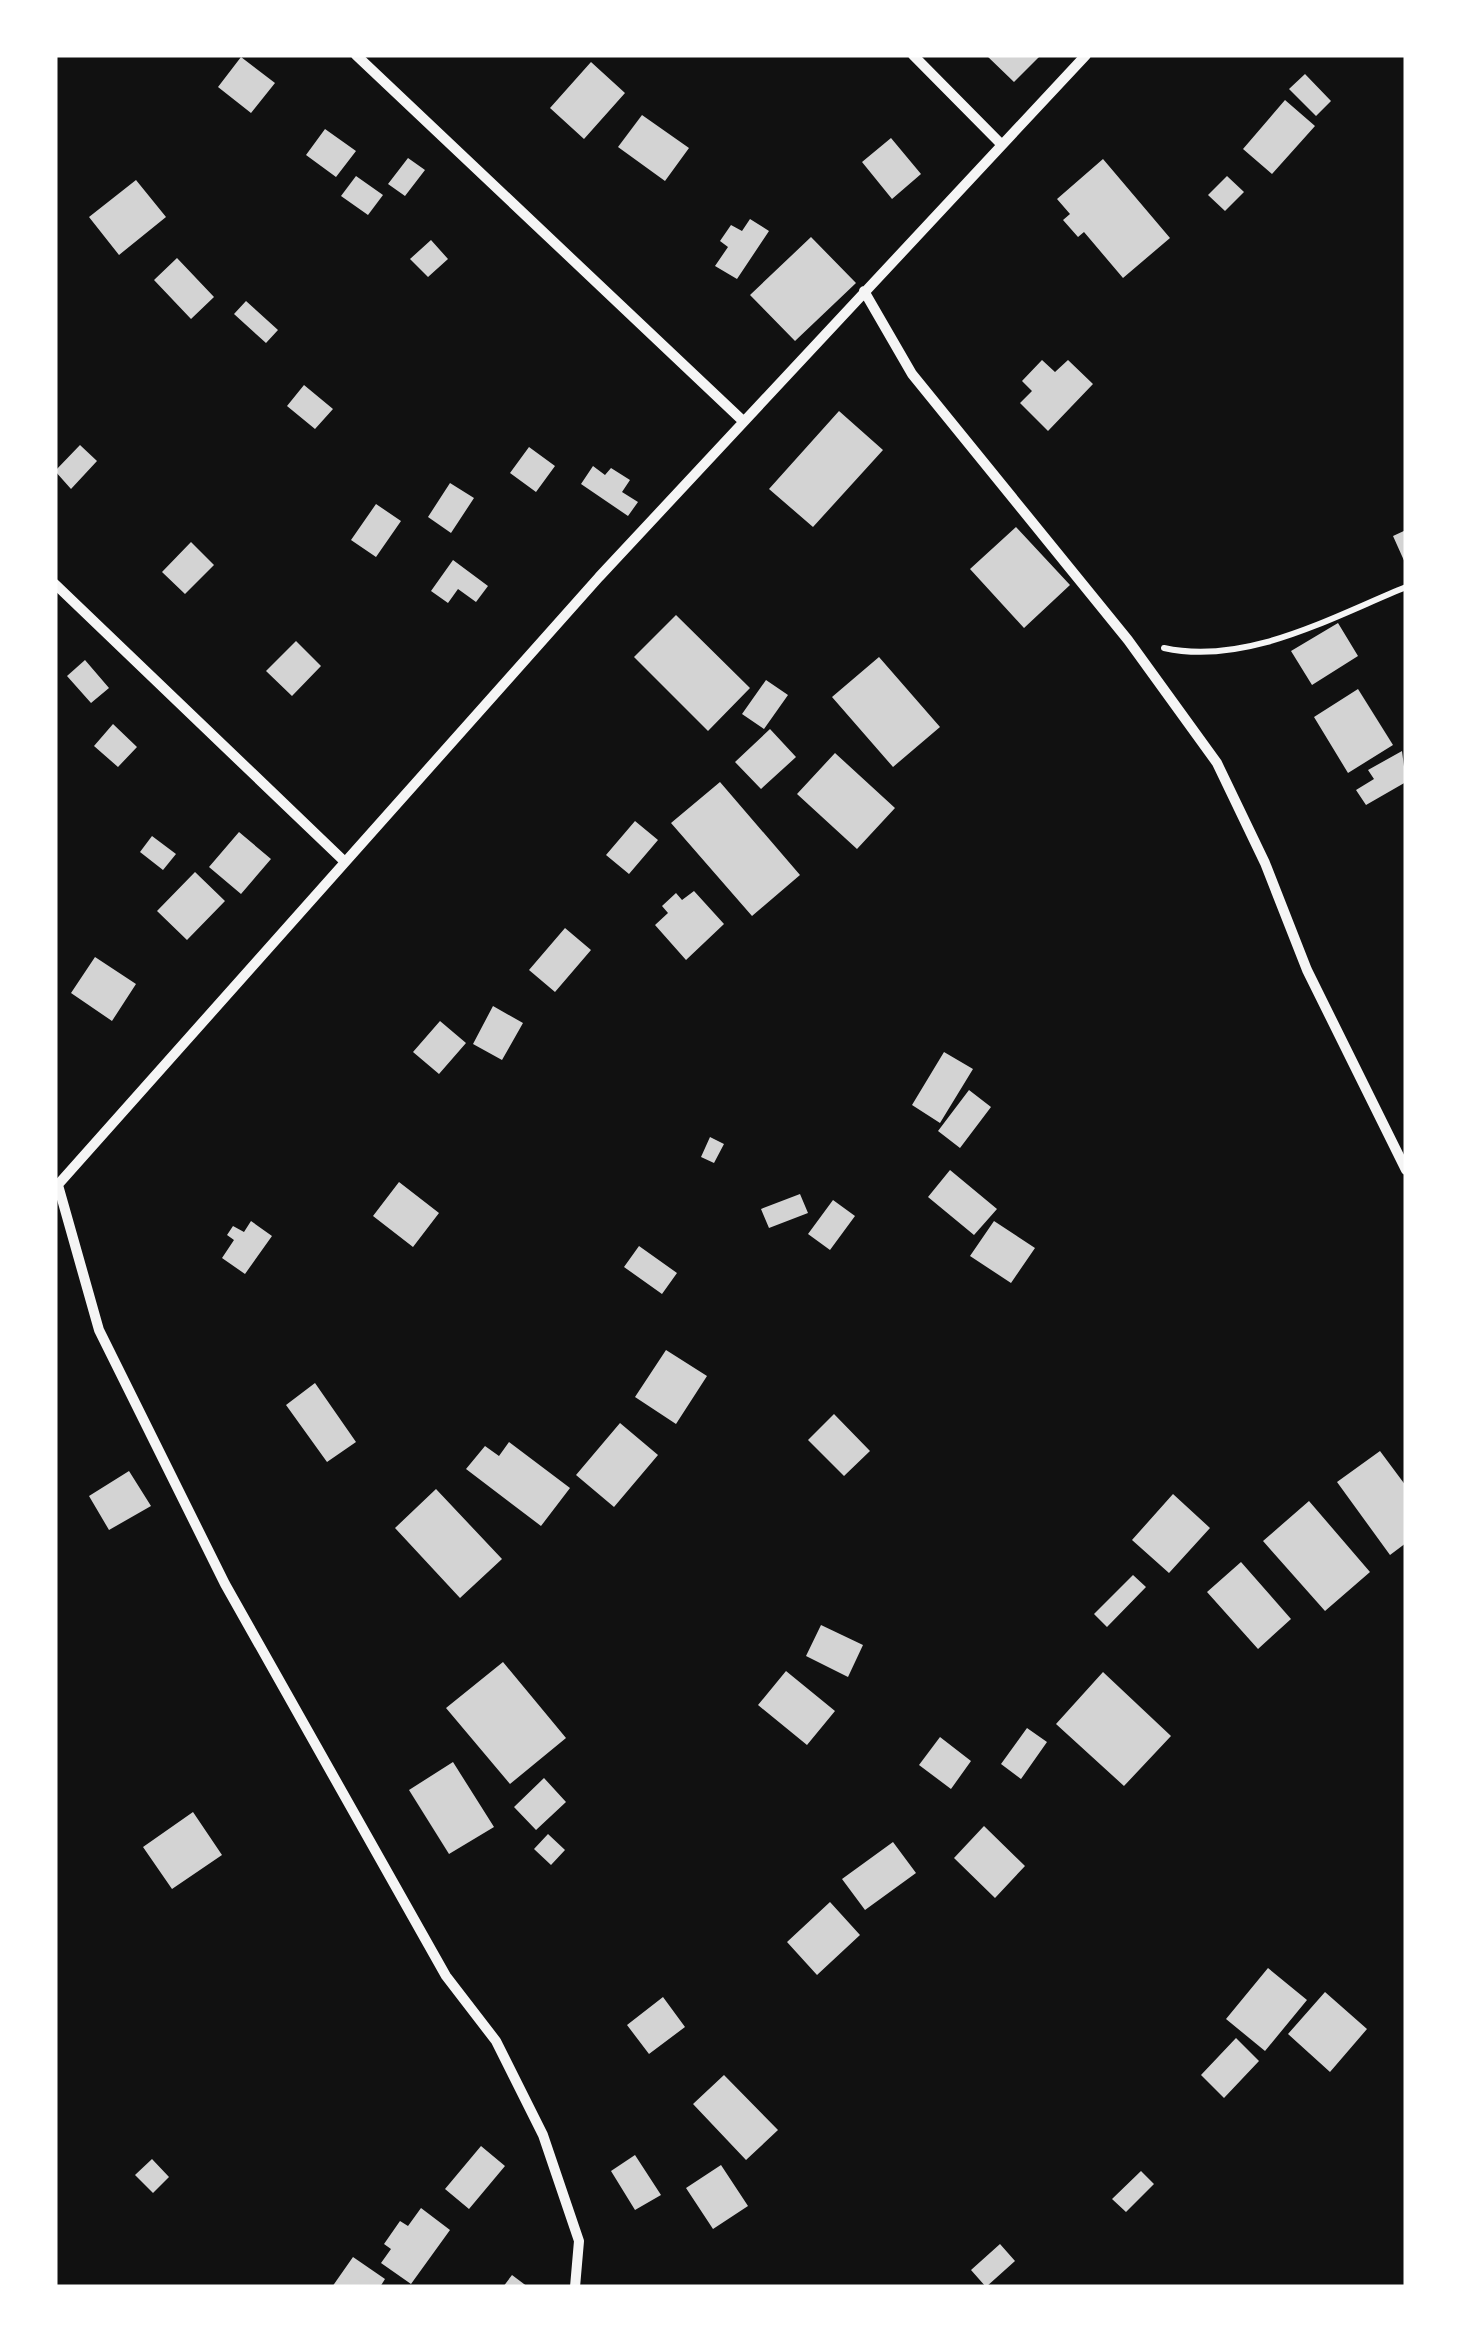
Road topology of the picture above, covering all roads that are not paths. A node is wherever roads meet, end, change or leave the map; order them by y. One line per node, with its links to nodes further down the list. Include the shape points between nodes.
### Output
1 (356, 55): 6 (street)
2 (912, 55): 4 (street)
3 (1086, 55): 4 (street)
4 (1002, 145): 5 (street)
5 (864, 291): 6 (street); 9 (street, via 912,374 1128,640 1217,762 1307,970)
6 (742, 421): 8 (street)
7 (55, 584): 8 (street)
8 (345, 862): 10 (street)
9 (1406, 1170)
10 (56, 1187): 11 (street, via 98,1330 225,1584 446,1976 496,2041 543,2135 578,2240)
11 (575, 2287)

